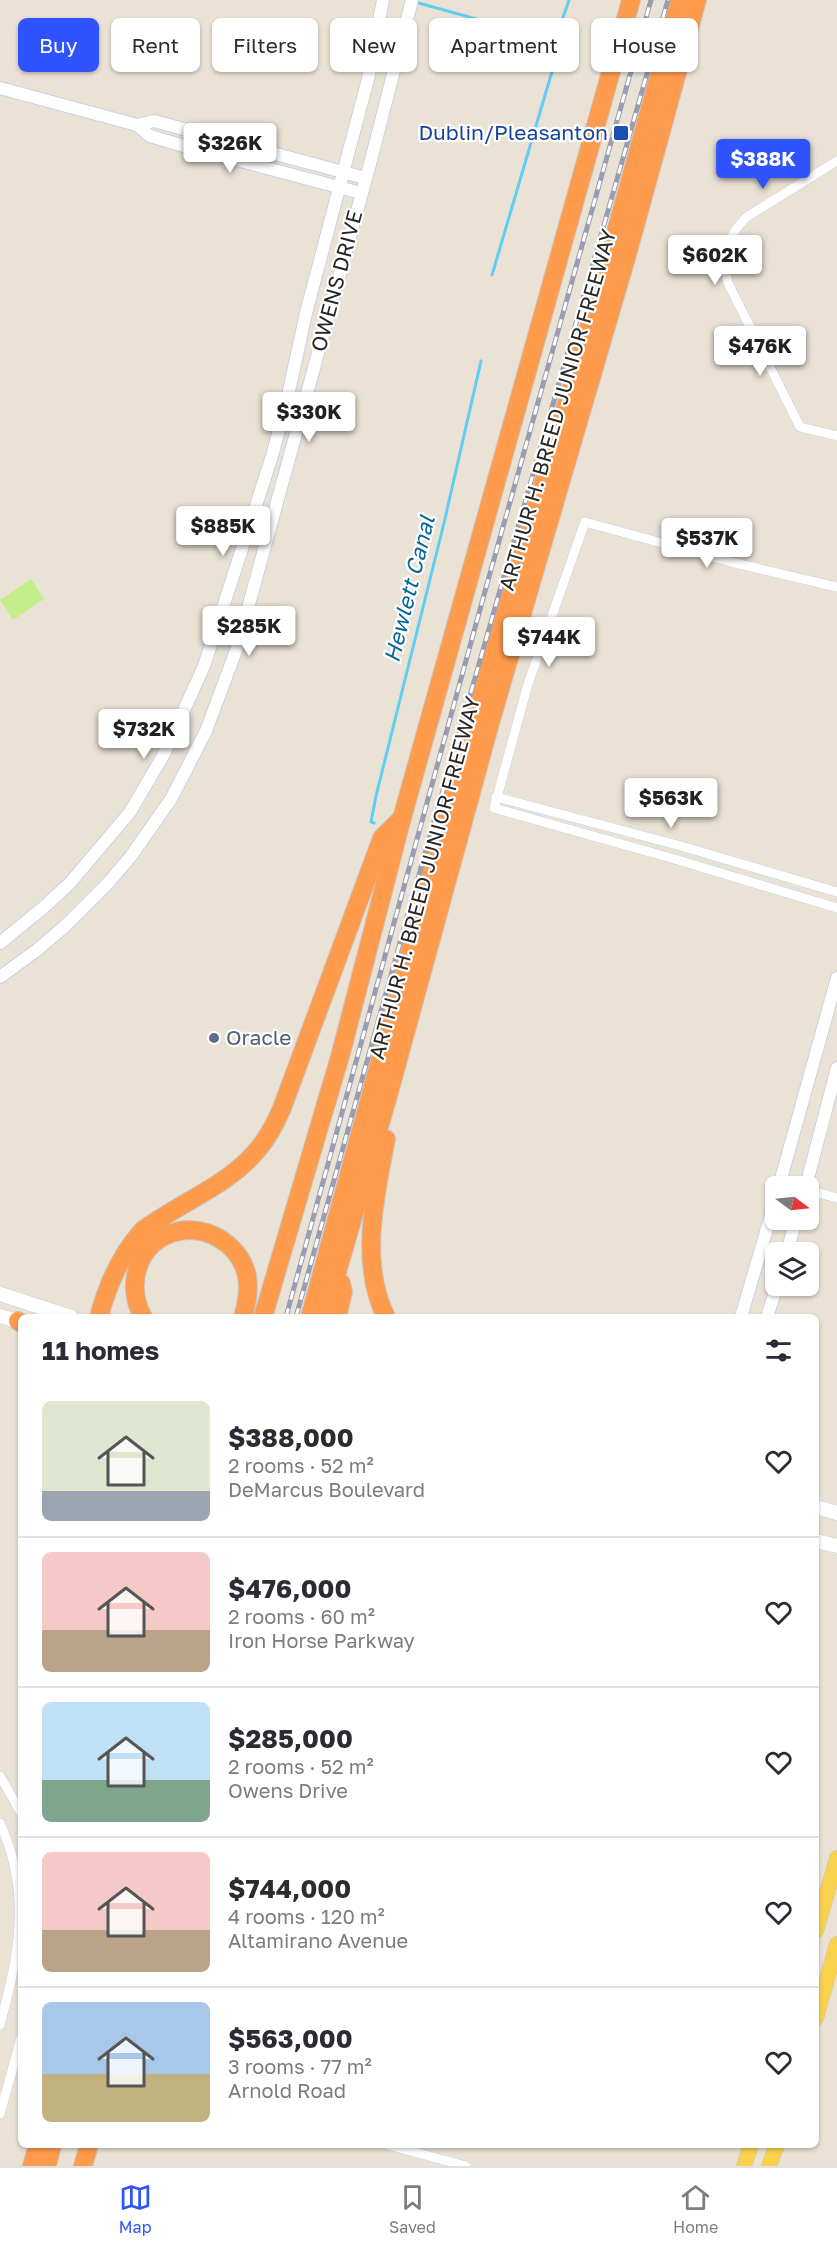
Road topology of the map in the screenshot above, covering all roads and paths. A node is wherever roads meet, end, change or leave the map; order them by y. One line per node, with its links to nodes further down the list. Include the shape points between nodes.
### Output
1 (412, 0): 10 (street, OWENS DRIVE)
2 (631, 0): 16 (highway, ARTHUR H. BREED JUNIOR FREEWAY)
3 (680, 0): 37 (highway, via 450,805)
4 (697, 0): 23 (highway, ARTHUR H. BREED JUNIOR FREEWAY, via 492,716)
5 (383, 3): 9 (street, OWENS DRIVE)
6 (0, 88): 7 (street)
7 (137, 125): 9 (street, via 154,121); 11 (street, via 150,136)
8 (837, 161): 13 (street, via 739,224 726,250 725,271 800,427)
9 (344, 172): 10 (street); 11 (street, OWENS DRIVE)
10 (365, 178): 12 (street, OWENS DRIVE)
11 (340, 189): 12 (street); 19 (street, OWENS DRIVE, via 272,456 214,639 181,720 148,784 110,837 61,891)
12 (361, 194): 20 (street, OWENS DRIVE, via 237,648 206,731 171,799 131,856 64,927)
13 (837, 436)
14 (837, 587): 15 (street, via 585,522 528,684)
15 (496, 796): 17 (street); 18 (street, via 494,807)
16 (402, 818): 33 (highway, via 382,838 273,1128 242,1166 142,1231 111,1279); 36 (highway, ARTHUR H. BREED JUNIOR FREEWAY, via 342,1053)
17 (837, 892)
18 (837, 908)
19 (0, 943)
20 (0, 977)
21 (837, 978): 24 (street)
22 (837, 1068): 25 (street)
23 (388, 1096): 29 (highway, ARTHUR H. BREED JUNIOR FREEWAY); 40 (highway, via 388,1128 371,1241 375,1286)
24 (782, 1176)
25 (810, 1176)
26 (819, 1192): 27 (street)
27 (837, 1198)
28 (767, 1230): 41 (street)
29 (337, 1270): 38 (highway, ARTHUR H. BREED JUNIOR FREEWAY); 39 (highway, via 343,1292)
30 (0, 1294): 32 (main road)
31 (774, 1296): 42 (street)
32 (62, 1314)
33 (100, 1314)
34 (142, 1314): 35 (highway, via 135,1294 138,1265 157,1241 182,1230 210,1233 233,1249 243,1262 248,1293)
35 (244, 1314)
36 (265, 1314)
37 (311, 1314)
38 (325, 1314)
39 (339, 1314)
40 (385, 1314)
41 (742, 1314)
42 (769, 1314)
43 (0, 1316): 44 (main road)
44 (18, 1321)
45 (819, 1508): 46 (main road)
46 (837, 1513)
47 (819, 1542): 48 (main road)
48 (837, 1546)
49 (0, 1776): 50 (street)
50 (18, 1808)
51 (0, 1823): 53 (street)
52 (836, 1864): 54 (main road)
53 (18, 1889)
54 (819, 1921)
55 (837, 1944): 57 (main road)
56 (18, 1951): 58 (street)
57 (819, 2008)
58 (0, 2025)
59 (18, 2049): 60 (street)
60 (0, 2114)
61 (37, 2148): 67 (highway)
62 (51, 2148): 68 (highway)
63 (88, 2148): 69 (highway)
64 (399, 2148): 70 (street)
65 (750, 2148): 71 (main road)
66 (776, 2148): 72 (main road)
67 (32, 2166)
68 (47, 2166)
69 (83, 2166)
70 (466, 2166)
71 (744, 2166)
72 (769, 2166)

